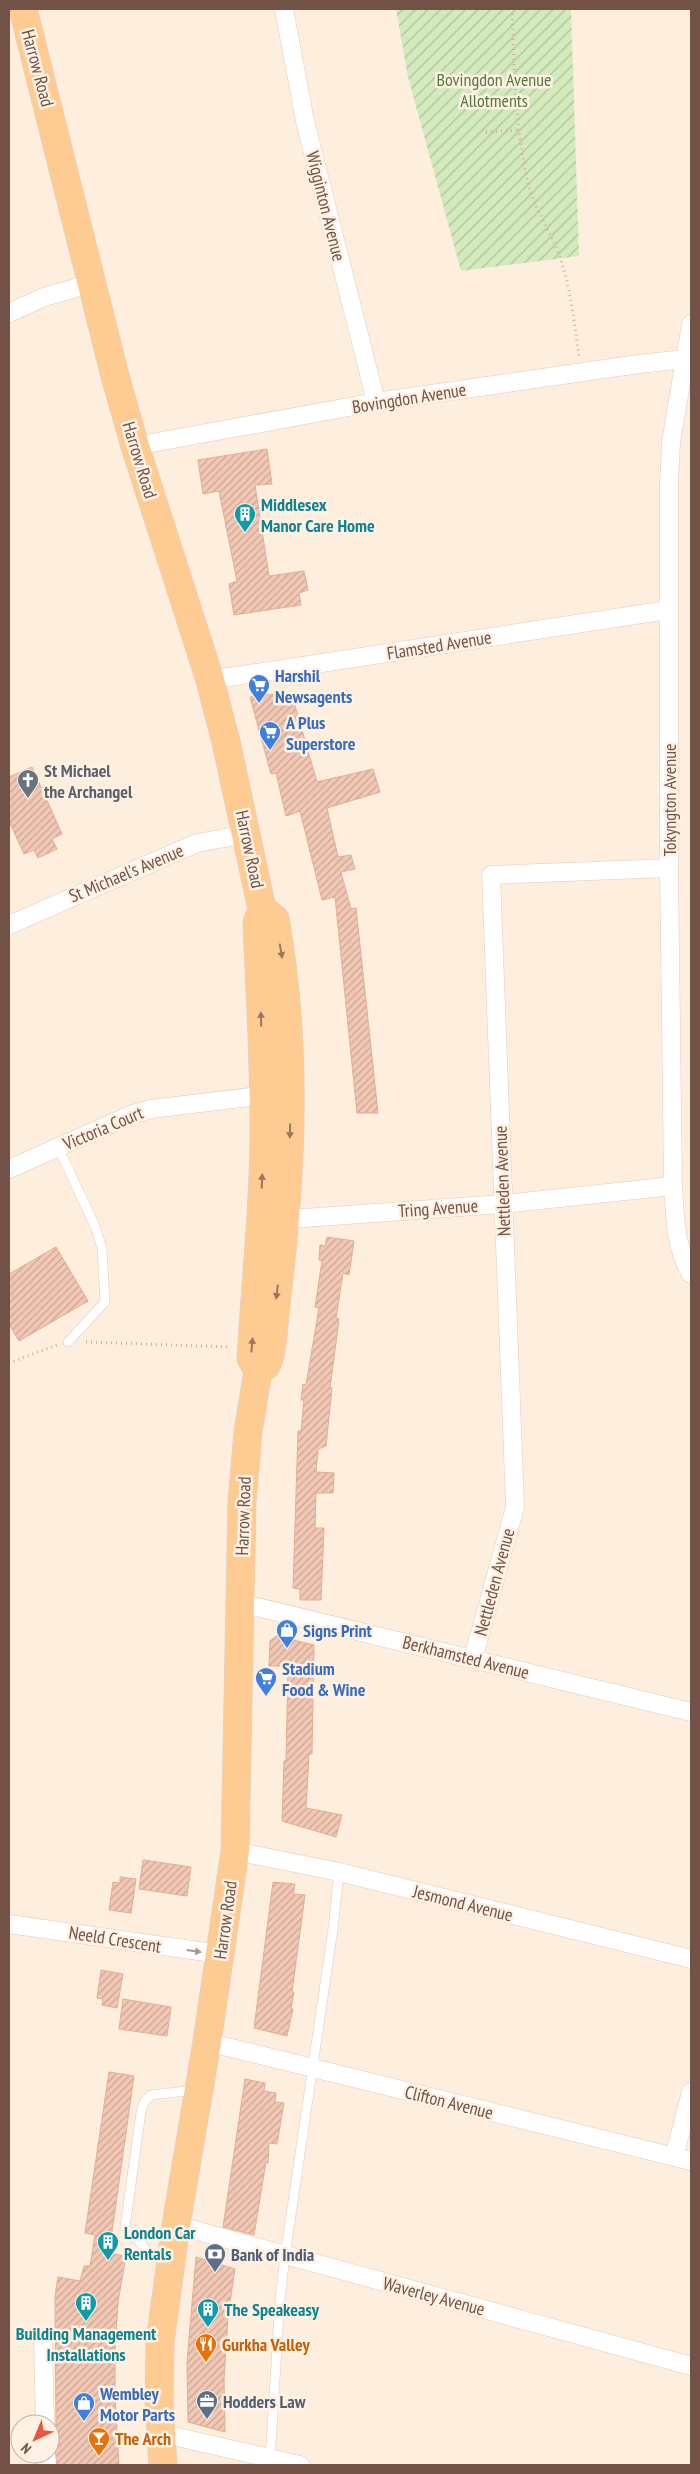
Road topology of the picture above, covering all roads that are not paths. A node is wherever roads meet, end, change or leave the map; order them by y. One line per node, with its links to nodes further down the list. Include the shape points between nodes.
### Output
1 (23, 9): 3 (main road, Harrow Road)
2 (284, 9): 7 (street, Wigginton Avenue, via 305,121)
3 (93, 282): 4 (street); 8 (main road, Harrow Road)
4 (9, 313)
5 (691, 324): 6 (street, Tokyngton Avenue)
6 (684, 359): 7 (street, Bovingdon Avenue); 9 (street, Tokyngton Avenue, via 669,464)
7 (376, 402): 8 (street, Bovingdon Avenue)
8 (135, 446): 10 (main road, Harrow Road)
9 (668, 610): 10 (street, Flamsted Avenue); 12 (street, Tokyngton Avenue)
10 (210, 680): 11 (main road, Harrow Road)
11 (247, 834): 13 (main road, Harrow Road); 14 (street, St Michael's Avenue, via 197,843)
12 (669, 868): 19 (street, Tokyngton Avenue); 20 (street, Nettleden Avenue, via 491,875)
13 (262, 909): 15 (main road, Harrow Road, one-way to 15, via 275,919 285,974); 16 (main road, Harrow Road, one-way to 13, via 257,924)
14 (10, 922)
15 (292, 1092): 16 (street, Victoria Court); 21 (main road, Harrow Road, one-way to 21)
16 (264, 1095): 17 (street, Victoria Court, via 151,1108); 21 (main road, Harrow Road, one-way to 16)
17 (58, 1147): 18 (street, Victoria Court); 23 (lane, via 102,1248 105,1302)
18 (9, 1170)
19 (674, 1186): 20 (street, Tring Avenue); 22 (street, Tokyngton Avenue, via 676,1229 682,1257)
20 (503, 1204): 21 (street, Tring Avenue); 25 (street, Nettleden Avenue, via 515,1507)
21 (274, 1218): 24 (main road, Harrow Road, via 268,1365 255,1359 248,1432 242,1502)
22 (691, 1274)
23 (68, 1342)
24 (241, 1603): 25 (street, Berkhamsted Avenue); 27 (main road, Harrow Road)
25 (473, 1658): 26 (street, Berkhamsted Avenue)
26 (691, 1712)
27 (235, 1851): 28 (street, Jesmond Avenue); 30 (main road, Harrow Road)
28 (339, 1872): 31 (street, Jesmond Avenue); 33 (lane)
29 (9, 1924): 30 (street, Neeld Crescent, one-way to 30)
30 (220, 1954): 32 (main road, Harrow Road)
31 (691, 1959)
32 (207, 2042): 33 (street, Clifton Avenue); 34 (main road, Harrow Road)
33 (314, 2069): 36 (street, Clifton Avenue); 40 (lane)
34 (199, 2089): 38 (main road, Harrow Road); 39 (lane, via 151,2095 144,2102 125,2227)
35 (691, 2092): 36 (street)
36 (674, 2157): 37 (street, Clifton Avenue)
37 (691, 2161)
38 (176, 2225): 40 (street, Waverley Avenue); 44 (main road, Harrow Road, via 160,2342)
39 (148, 2251)
40 (285, 2256): 42 (street, Waverley Avenue); 45 (lane)
41 (43, 2342): 43 (street)
42 (691, 2366)
43 (45, 2414)
44 (160, 2433): 45 (street); 46 (main road, Harrow Road)
45 (270, 2461): 47 (street)
46 (163, 2465)
47 (300, 2465)

